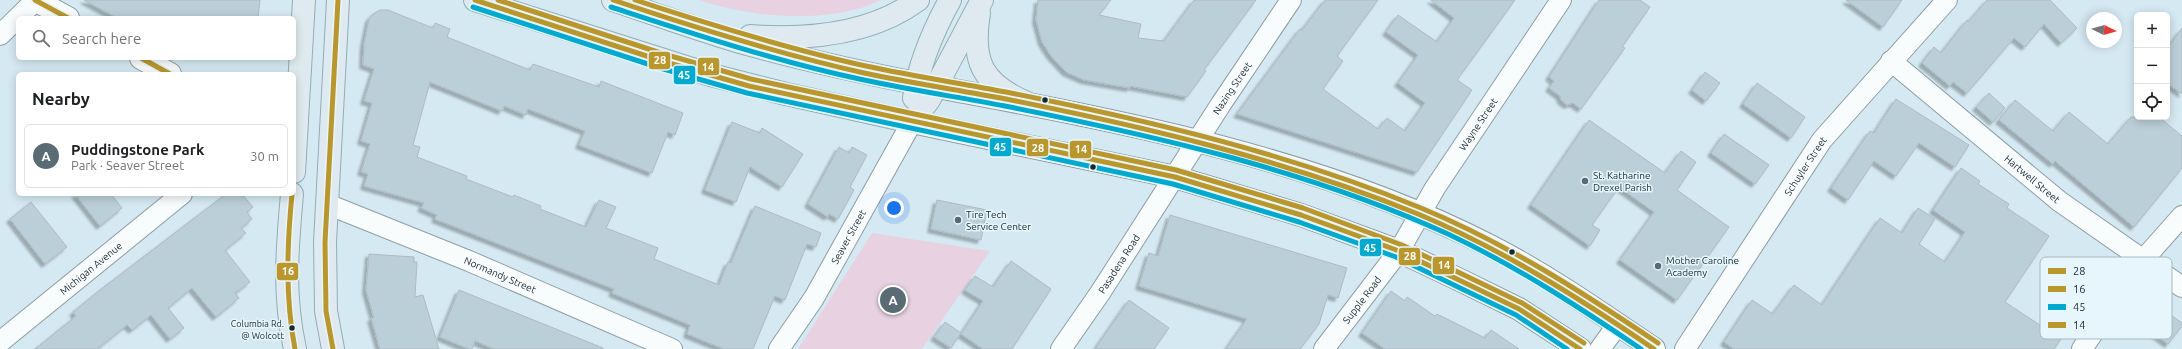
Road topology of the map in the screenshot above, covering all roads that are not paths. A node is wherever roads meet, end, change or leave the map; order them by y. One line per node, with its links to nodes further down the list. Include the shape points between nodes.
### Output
1 (36, 0): 12 (street); 13 (main road)
2 (304, 0): 23 (main road)
3 (338, 0): 28 (main road)
4 (475, 0): 22 (main road, via 718,77)
5 (613, 0): 15 (main road)
6 (918, 0): 15 (main road, via 879,22 832,33 770,37)
7 (950, 0): 20 (main road, Seaver Street, via 929,42)
8 (1291, 0): 24 (street, Nazing Street)
9 (1561, 0): 29 (street, Wayne Street)
10 (1947, 0): 18 (street, Schuyler Street)
11 (981, 1): 20 (main road, Seaver Street); 21 (main road, via 975,47 983,70 999,89)
12 (20, 16)
13 (64, 16)
14 (16, 19): 16 (street)
15 (700, 29): 20 (main road, via 781,53)
16 (0, 35)
17 (144, 60): 19 (main road)
18 (1891, 61): 32 (street, Hartwell Street, via 2059,201); 48 (street, Schuyler Street, via 1822,140)
19 (166, 72)
20 (926, 85): 21 (main road); 22 (main road, Seaver Street, via 929,100)
21 (1027, 103): 24 (main road)
22 (912, 122): 25 (main road); 42 (street, Seaver Street, via 814,298)
23 (296, 132)
24 (1198, 141): 25 (street, Nazing Street); 29 (main road, via 1284,165)
25 (1175, 177): 31 (main road, via 1301,215); 43 (street, Pasadena Road)
26 (180, 196): 38 (street, Michigan Avenue)
27 (292, 196): 39 (main road, via 286,273 288,314)
28 (327, 204): 40 (main road, via 325,289); 41 (street, Normandy Street, via 469,261)
29 (1420, 214): 31 (street, Wayne Street); 36 (main road, via 1490,246)
30 (2182, 216): 33 (street)
31 (1399, 250): 44 (street, Supple Road); 45 (main road, via 1519,309)
32 (2139, 257)
33 (2146, 257)
34 (2172, 280): 35 (street, Hartwell Street)
35 (2182, 287)
36 (1618, 324): 46 (street); 47 (main road)
37 (2089, 339): 49 (street)
38 (0, 342)
39 (295, 349)
40 (333, 349)
41 (672, 349)
42 (780, 349)
43 (1061, 349)
44 (1324, 349)
45 (1580, 349)
46 (1600, 349)
47 (1654, 349)
48 (1685, 349)
49 (2082, 349)

